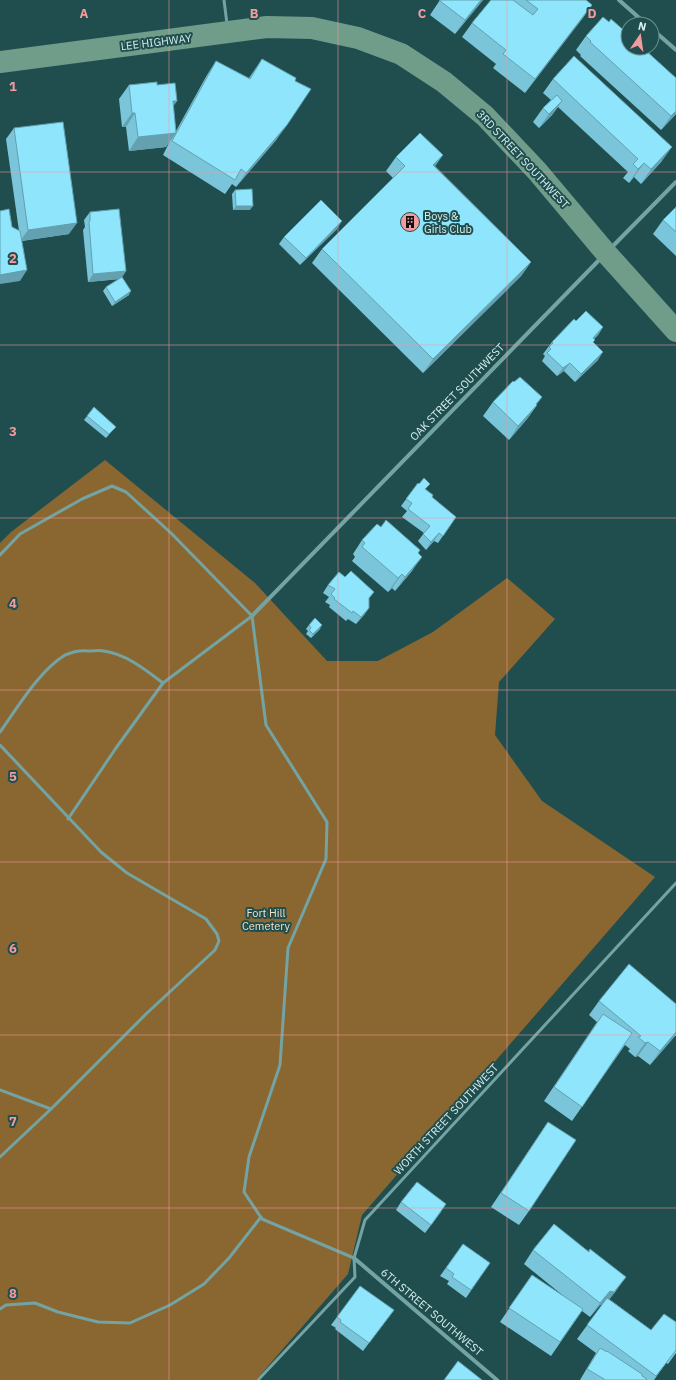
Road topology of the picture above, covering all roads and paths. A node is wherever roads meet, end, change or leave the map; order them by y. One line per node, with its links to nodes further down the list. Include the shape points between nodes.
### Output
1 (224, 0): 5 (lane)
2 (619, 0): 3 (street)
3 (637, 16)
4 (312, 28): 5 (main road, LEE HIGHWAY, via 268,27); 10 (main road, 3RD STREET SOUTHWEST, via 358,38 401,54 444,82 485,116)
5 (227, 33): 8 (main road, LEE HIGHWAY)
6 (660, 36): 7 (street)
7 (676, 50)
8 (0, 62)
9 (676, 182): 10 (street, OAK STREET SOUTHWEST)
10 (606, 253): 11 (main road, 3RD STREET SOUTHWEST); 13 (street, OAK STREET SOUTHWEST)
11 (676, 331)
12 (0, 554): 13 (lane, via 20,534 82,499 112,486 126,492 171,533)
13 (252, 616): 14 (lane); 22 (lane, via 266,725 327,822 326,858 288,948 280,1065 249,1157 244,1192)
14 (163, 683): 15 (lane, via 143,668 105,651 83,650 66,655 38,680); 17 (lane)
15 (0, 732)
16 (0, 745): 17 (lane)
17 (68, 818): 20 (lane, via 101,852 127,873 206,919 219,941 215,950 147,1013)
18 (676, 883): 23 (lane, WORTH STREET SOUTHWEST, via 365,1220)
19 (0, 1090): 20 (lane)
20 (51, 1109): 21 (lane)
21 (0, 1156)
22 (261, 1217): 23 (lane); 24 (lane, via 229,1258 204,1284 170,1305 130,1323 98,1322 35,1303 6,1305)
23 (354, 1258): 25 (lane, WORTH STREET SOUTHWEST, via 355,1278); 26 (street, 6TH STREET SOUTHWEST)
24 (0, 1309)
25 (258, 1380)
26 (497, 1380)

